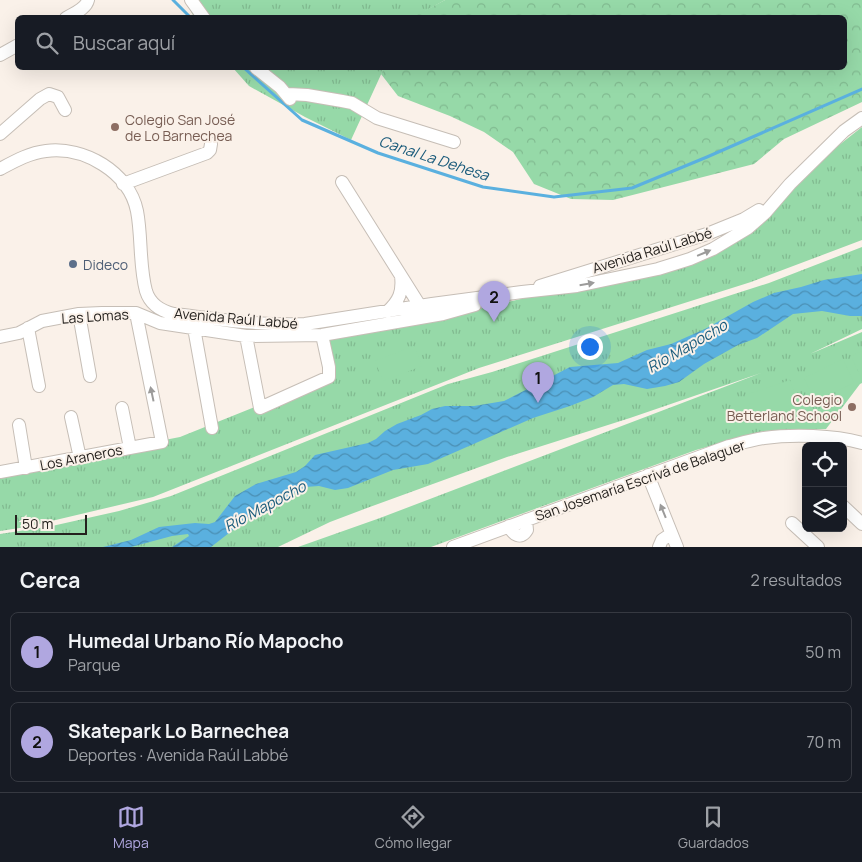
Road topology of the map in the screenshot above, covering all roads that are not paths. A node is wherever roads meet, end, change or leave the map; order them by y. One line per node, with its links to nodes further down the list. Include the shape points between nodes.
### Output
1 (88, 0): 3 (street, via 82,9)
2 (191, 0): 4 (street)
3 (71, 15)
4 (202, 15)
5 (15, 47): 6 (street)
6 (0, 55)
7 (258, 70): 11 (street, via 289,96 307,95 342,101 377,118)
8 (65, 110): 10 (street, via 58,97 49,94)
9 (862, 118): 16 (street, Avenida Raúl Labbé, via 844,131)
10 (0, 134)
11 (454, 142)
12 (211, 144): 15 (street, via 207,153)
13 (0, 169): 15 (street, via 28,155 63,151 98,161)
14 (342, 182): 19 (street)
15 (123, 184): 21 (street, via 136,210)
16 (777, 197): 17 (street, Avenida Raúl Labbé, via 744,219); 18 (street, Avenida Raúl Labbé, one-way to 16, via 700,255 732,238 765,213)
17 (666, 246): 18 (street, via 672,249 673,259); 20 (street, Avenida Raúl Labbé)
18 (658, 269): 20 (street, Avenida Raúl Labbé, one-way to 18, via 577,286)
19 (401, 276): 22 (street); 23 (street, via 400,296)
20 (516, 293): 22 (street, Avenida Raúl Labbé); 26 (street, Las Lomas)
21 (147, 295): 23 (street, Avenida Raúl Labbé, via 168,313 269,324 305,324); 24 (street, via 143,308)
22 (420, 306): 23 (street, Avenida Raúl Labbé); 26 (street, via 418,317)
23 (387, 312)
24 (136, 313): 25 (street, Las Lomas); 27 (street, Las Lomas); 33 (street)
25 (79, 314): 28 (street, Las Lomas, via 42,321); 34 (street)
26 (413, 319): 30 (street, Las Lomas)
27 (160, 323): 29 (street, Las Lomas); 33 (street, via 151,330)
28 (28, 328): 32 (street, Las Lomas); 35 (street)
29 (194, 328): 31 (street, Las Lomas); 39 (street)
30 (322, 335): 31 (street, Las Lomas); 31 (street, via 329,377 260,408)
31 (246, 336)
32 (0, 337)
33 (142, 346): 41 (street, Los Araneros, one-way to 33, via 162,442)
34 (90, 376)
35 (39, 386)
36 (122, 408): 41 (street)
37 (71, 418): 42 (street)
38 (19, 424): 43 (street)
39 (212, 428)
40 (862, 443): 45 (street, San Josemaría Escrivá de Balaguer, via 813,437 764,438 710,452)
41 (130, 448): 42 (street, Los Araneros)
42 (80, 458): 43 (street, Los Araneros)
43 (26, 468): 44 (street, Los Araneros)
44 (0, 472)
45 (648, 475): 47 (street, San Josemaría Escrivá de Balaguer); 51 (street, one-way to 45)
46 (847, 510): 49 (street)
47 (526, 520): 50 (street, San Josemaría Escrivá de Balaguer); 52 (street, via 528,528)
48 (792, 522): 56 (street)
49 (862, 524)
50 (510, 526): 52 (street, via 514,534); 53 (street, San Josemaría Escrivá de Balaguer)
51 (672, 534): 54 (street, via 662,540); 55 (street)
52 (524, 541)
53 (453, 547)
54 (659, 547)
55 (677, 547)
56 (818, 547)

